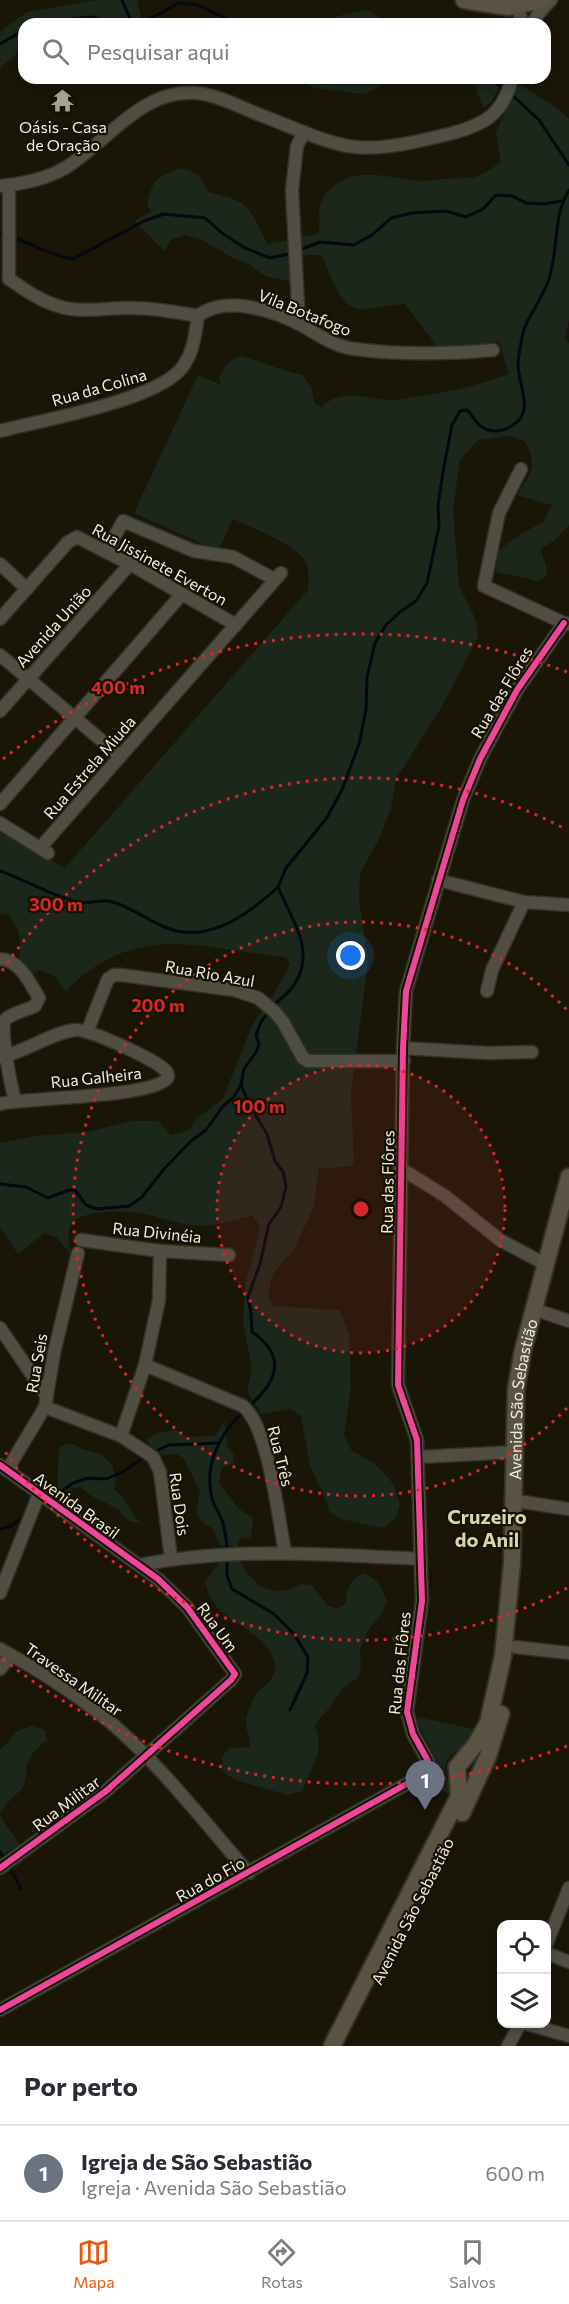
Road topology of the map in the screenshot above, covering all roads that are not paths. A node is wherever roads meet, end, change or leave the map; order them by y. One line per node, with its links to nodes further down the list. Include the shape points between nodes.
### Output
1 (464, 0): 4 (main road)
2 (542, 0): 4 (main road)
3 (551, 0): 6 (street)
4 (517, 6): 5 (street)
5 (521, 18)
6 (536, 18)
7 (510, 88): 8 (street, via 496,112 477,125 436,137 357,147)
8 (304, 132): 9 (street, via 213,97 182,93 137,110 53,174); 12 (street, via 297,146 292,190)
9 (4, 185): 10 (street)
10 (4, 279): 11 (street, via 60,307 143,308)
11 (198, 316): 12 (street, Vila Botafogo, via 207,309 229,304); 14 (street, Rua da Colina, via 194,347 185,364 161,385 134,397)
12 (299, 324): 13 (street, Vila Botafogo, via 334,344 355,349 429,353)
13 (493, 350)
14 (0, 431)
15 (521, 469): 22 (street, via 499,513 484,586)
16 (106, 552): 18 (street, Rua Jissinete Everton); 19 (street, Rua Jissinete Everton, via 77,537 68,542); 23 (street, Rua Estrela Miuda, via 123,521 194,551 233,557 278,576)
17 (0, 564): 19 (street)
18 (130, 564): 20 (street, Rua Jissinete Everton); 25 (street, Avenida União)
19 (27, 589): 21 (street)
20 (182, 594): 23 (street, Rua Jissinete Everton); 27 (street)
21 (0, 619)
22 (566, 623): 31 (street, Rua das Flôres, via 517,690 480,759)
23 (236, 625): 28 (street, Rua Estrela Miuda)
24 (0, 655): 25 (street)
25 (28, 678): 26 (street, Avenida União); 27 (street)
26 (0, 711)
27 (74, 717): 28 (street); 29 (street)
28 (120, 756): 30 (street, Rua Estrela Miuda, via 44,851)
29 (0, 804)
30 (0, 823)
31 (438, 880): 32 (street); 38 (street, Rua das Flôres, via 406,991)
32 (524, 902): 33 (street); 35 (street)
33 (569, 904)
34 (0, 959): 39 (street, via 20,968 39,998 35,1006 4,1021)
35 (486, 991)
36 (87, 1032): 38 (street, Rua Rio Azul, via 106,983 114,975 234,990 258,998 271,1009 308,1061); 39 (street, via 74,1030); 40 (street, Rua Galheira, via 155,1062 166,1070 167,1079 148,1089)
37 (532, 1052): 38 (street)
38 (403, 1054): 42 (street, Rua das Flôres)
39 (2, 1056): 40 (street)
40 (15, 1100): 41 (street, Rua Galheira)
41 (0, 1104)
42 (400, 1168): 49 (street, via 445,1196 500,1240); 57 (street, Rua das Flôres, via 398,1386)
43 (569, 1177): 49 (main road, Avenida São Sebastião)
44 (569, 1208): 50 (main road, Avenida São Sebastião)
45 (81, 1240): 46 (street, Rua Divinéia)
46 (160, 1251): 48 (street, Rua Divinéia); 53 (street, via 159,1300)
47 (78, 1253): 54 (street, Rua Seis)
48 (230, 1255)
49 (545, 1264): 56 (main road, Avenida São Sebastião, via 522,1350)
50 (542, 1312): 51 (street); 60 (main road, Avenida São Sebastião, via 525,1394)
51 (569, 1321)
52 (2, 1338): 54 (street)
53 (145, 1365): 55 (street); 62 (street, Rua Três, via 250,1412 264,1445)
54 (46, 1401): 55 (street, Rua Dois); 58 (street, Rua Seis)
55 (122, 1436): 63 (street, Rua Dois, via 149,1454 160,1472)
56 (513, 1452): 57 (street); 73 (main road, Avenida São Sebastião, via 512,1563 504,1650 488,1723)
57 (419, 1457): 64 (street, Rua das Flôres)
58 (3, 1467): 59 (street, Avenida Brasil)
59 (39, 1494): 65 (street, Avenida Brasil); 66 (street)
60 (523, 1502): 61 (street); 67 (main road, Avenida São Sebastião)
61 (569, 1509)
62 (285, 1552): 63 (street); 64 (street)
63 (171, 1558): 65 (street)
64 (421, 1559): 72 (street, Rua das Flôres, via 422,1601 407,1712)
65 (140, 1565): 71 (street, Rua Um, via 187,1607 235,1674)
66 (0, 1593)
67 (514, 1647): 69 (street); 74 (main road, Avenida São Sebastião, via 494,1740)
68 (5, 1652): 70 (street); 71 (street, Travessa Militar, via 103,1716)
69 (569, 1653)
70 (0, 1669)
71 (146, 1756): 75 (street, Rua Militar, via 106,1791); 76 (street, Travessa Militar)
72 (429, 1768): 76 (street, Rua do Fio, via 426,1775)
73 (459, 1768): 74 (main road, via 468,1758 475,1759); 85 (main road, Avenida São Sebastião, via 459,1796)
74 (480, 1774): 86 (main road, Avenida São Sebastião)
75 (0, 1868)
76 (249, 1873): 81 (street, Rua do Fio)
77 (569, 1888): 78 (street)
78 (551, 1933)
79 (551, 1955): 80 (street)
80 (569, 1962)
81 (0, 2010)
82 (518, 2028): 87 (street)
83 (541, 2028): 84 (street)
84 (569, 2036)
85 (332, 2046)
86 (343, 2046)
87 (508, 2046)

